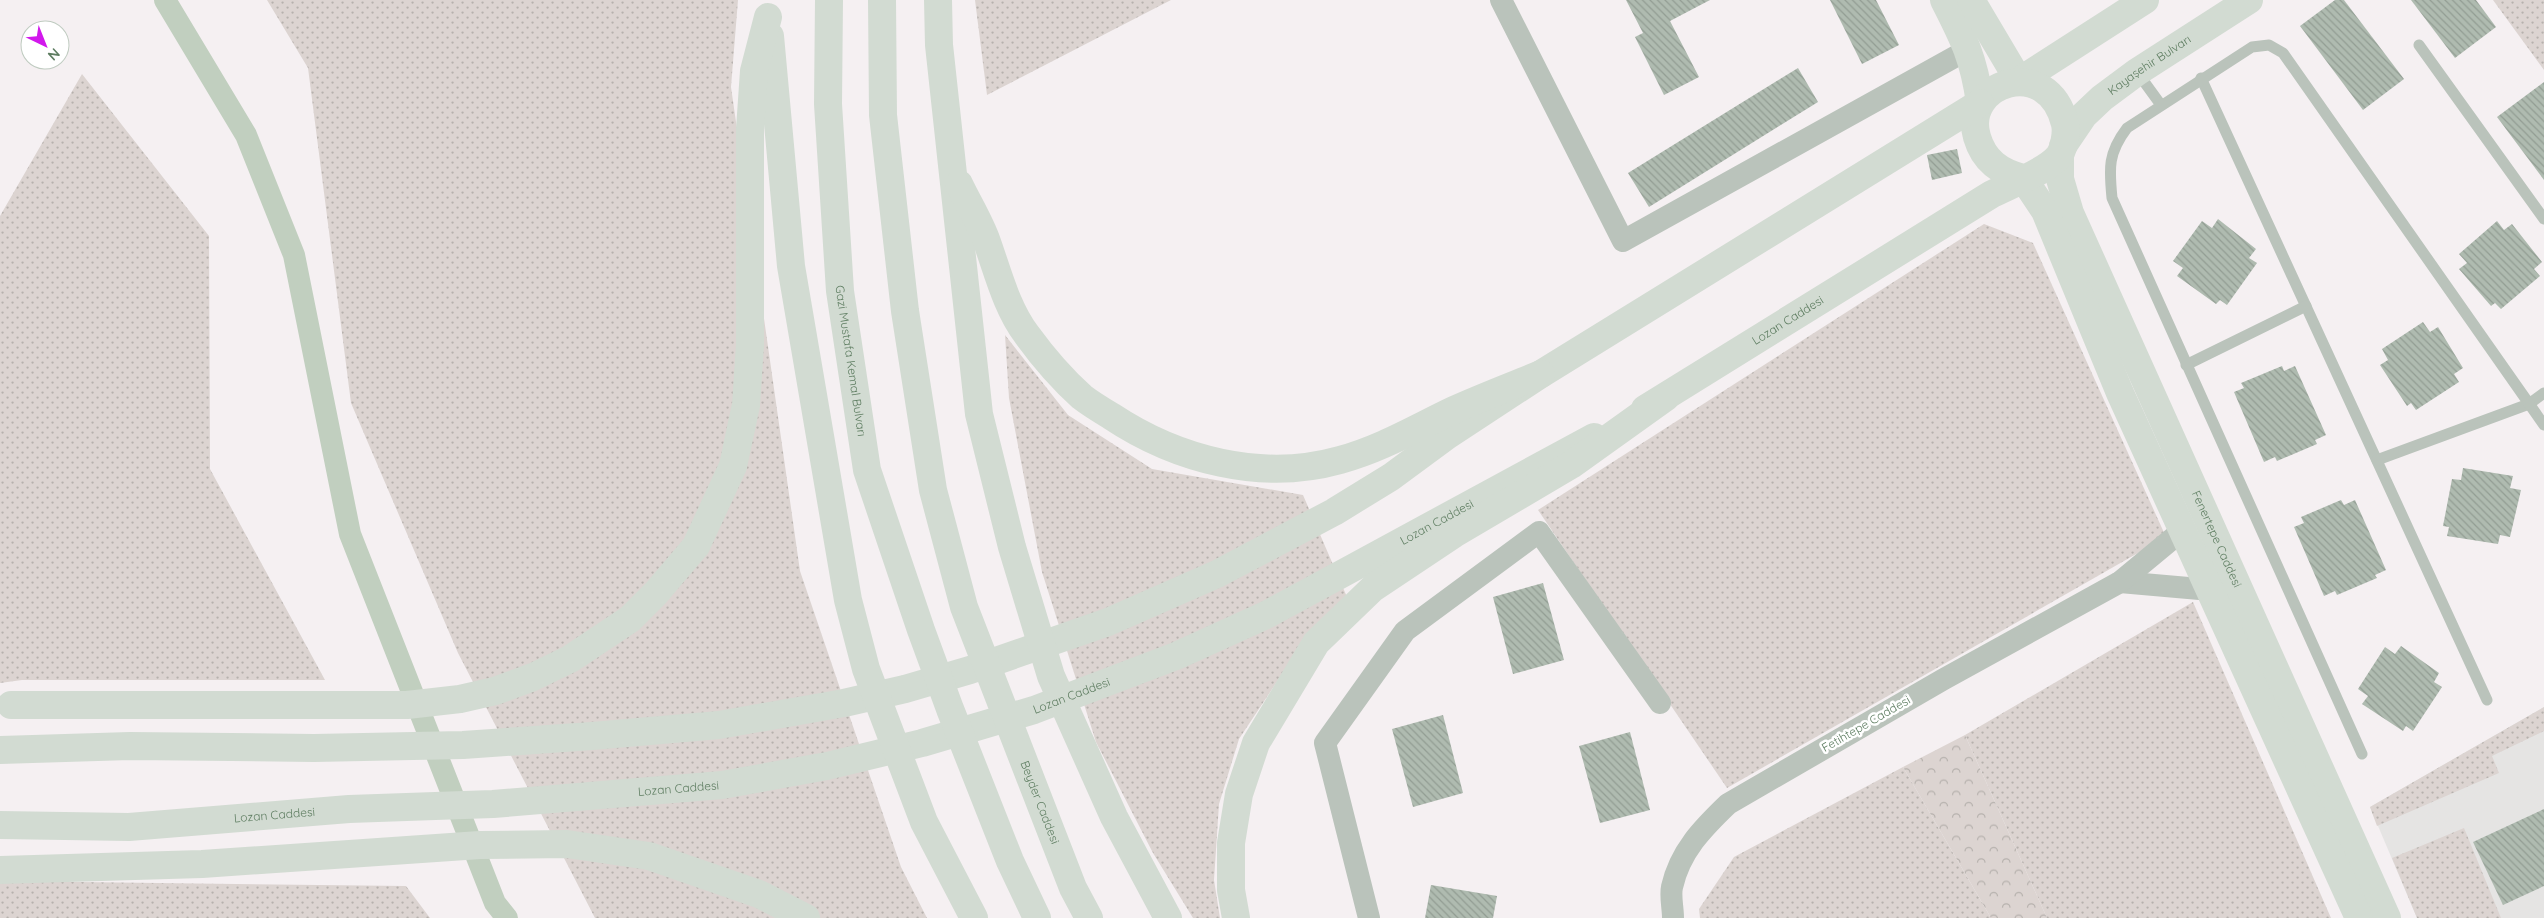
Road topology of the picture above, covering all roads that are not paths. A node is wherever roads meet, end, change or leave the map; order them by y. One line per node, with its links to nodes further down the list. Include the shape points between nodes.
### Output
1 (829, 0): 41 (main road, Gazi Mustafa Kemal Bulvarı, via 828,104 840,291 867,470 950,709 1010,861)
2 (882, 0): 42 (main road, Beyder Caddesi, via 882,115 905,311 933,490 964,607 992,684 1073,888)
3 (938, 0): 18 (main road, via 939,46)
4 (1501, 0): 11 (street, via 1623,241)
5 (1944, 0): 11 (main road)
6 (1971, 0): 14 (main road)
7 (2145, 0): 14 (main road)
8 (2249, 0): 12 (main road, Kayaşehir Bulvarı)
9 (768, 8): 34 (main road, via 754,71 750,129 750,345 746,405 733,466 696,546 630,619 570,660 495,691 460,699 416,704); 40 (main road, via 791,266 848,600 866,670 924,822)
10 (2419, 45): 20 (lane)
11 (1969, 49): 15 (main road, via 1977,75)
12 (2137, 72): 16 (lane); 17 (main road, Kayaşehir Bulvarı, via 2084,115)
13 (2202, 78): 16 (lane); 21 (lane); 26 (lane, via 2252,47 2269,45 2283,53)
14 (2019, 81): 15 (main road, via 2002,86); 17 (main road, via 2052,95 2062,112 2066,128)
15 (1980, 103): 19 (main road, via 1975,128 1985,156 1999,169); 23 (main road)
16 (2161, 105): 22 (lane, via 2126,128 2116,143 2109,167 2112,198)
17 (2062, 151): 19 (main road, via 2039,172); 48 (main road, Fenertepe Caddesi, via 2060,179 2070,214)
18 (951, 168): 23 (main road, via 987,240 1000,281 1026,334 1083,398 1133,431 1188,454 1241,467 1270,470 1304,468 1340,460 1381,447 1455,410); 43 (main road, via 979,414 1012,548 1051,676 1110,809)
19 (2023, 178): 25 (main road, Lozan Caddesi, via 1992,194); 29 (main road, via 2045,211 2120,393)
20 (2544, 219)
21 (2306, 306): 22 (lane); 28 (lane)
22 (2186, 365): 36 (lane)
23 (1541, 374): 35 (main road, via 1391,477 1334,512 1217,574 1108,622 905,689 719,725 463,745 314,748 130,746)
24 (2544, 393): 26 (lane)
25 (1666, 397): 37 (main road, Lozan Caddesi, via 1266,615 1176,656 1034,710 922,743 722,785 493,804 349,810 129,827); 44 (main road, via 1571,465 1454,534 1373,588 1316,644 1256,743 1240,794 1232,842 1231,890)
26 (2529, 404): 27 (lane); 28 (lane)
27 (2544, 425)
28 (2377, 460): 32 (lane)
29 (2184, 529): 30 (street, Fetihtepe Caddesi); 31 (main road)
30 (2120, 582): 31 (street); 46 (street, Fetihtepe Caddesi, via 1728,804 1699,832 1681,860 1672,888)
31 (2211, 590): 47 (main road)
32 (2487, 700)
33 (1660, 703): 45 (street, via 1539,532 1420,619 1404,631 1325,743)
34 (6, 706)
35 (6, 750)
36 (2362, 754)
37 (0, 825)
38 (0, 870): 39 (main road, via 202,864 480,845 567,844 658,859 759,894)
39 (806, 918)
40 (974, 918)
41 (1037, 918)
42 (1089, 918)
43 (1168, 918)
44 (1236, 918)
45 (1369, 918)
46 (1673, 918)
47 (2359, 918)
48 (2387, 918)

